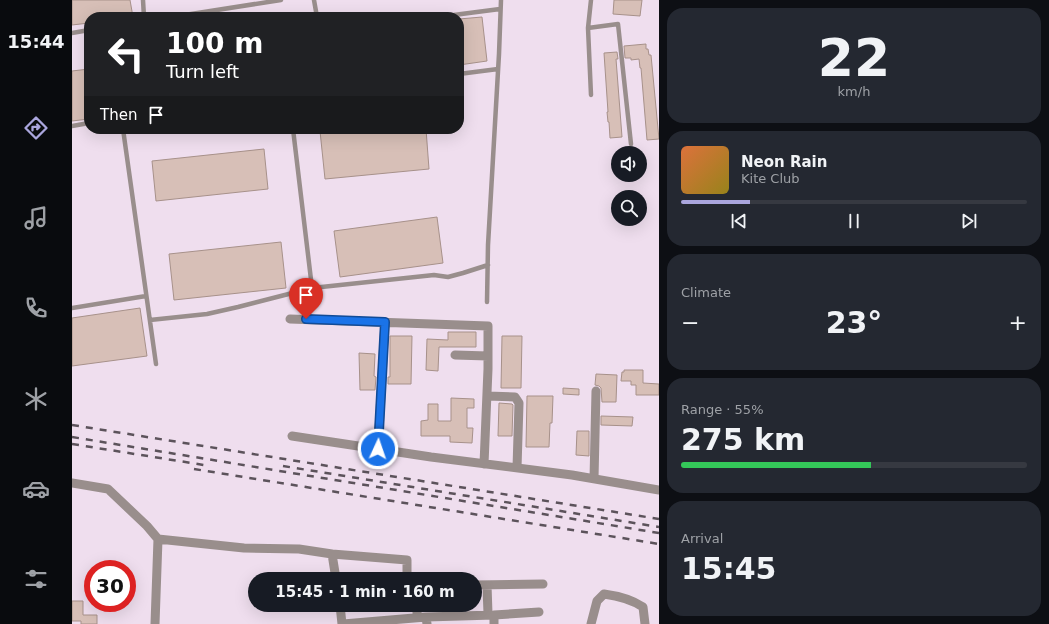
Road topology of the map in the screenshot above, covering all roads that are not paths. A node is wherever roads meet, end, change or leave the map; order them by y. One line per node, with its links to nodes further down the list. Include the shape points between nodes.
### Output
1 (143, 0): 7 (lane)
2 (281, 0): 8 (lane)
3 (314, 0): 9 (lane)
4 (501, 0): 6 (lane)
5 (591, 0): 11 (lane)
6 (500, 9): 10 (lane); 14 (lane)
7 (144, 12)
8 (204, 12)
9 (316, 12)
10 (464, 14)
11 (588, 28): 16 (lane); 21 (lane, via 618,24)
12 (84, 31): 13 (lane)
13 (72, 33)
14 (498, 69): 15 (lane); 22 (lane)
15 (464, 73)
16 (591, 95)
17 (84, 124): 18 (lane)
18 (72, 126)
19 (124, 134): 24 (lane)
20 (294, 134): 23 (lane)
21 (631, 144)
22 (488, 265): 23 (lane, via 448,277 434,275); 25 (lane)
23 (312, 288): 28 (lane, via 207,314)
24 (146, 296): 26 (lane); 28 (lane)
25 (487, 302)
26 (72, 308)
27 (290, 319): 29 (street)
28 (150, 320): 32 (lane)
29 (385, 322): 31 (street, via 488,326); 36 (street)
30 (455, 355): 31 (street)
31 (488, 356): 34 (street)
32 (156, 364)
33 (596, 391): 39 (street)
34 (487, 396): 37 (street); 38 (street, via 515,397 519,402)
35 (292, 436): 36 (street)
36 (378, 449): 37 (street)
37 (484, 464): 38 (street)
38 (517, 468): 39 (street)
39 (594, 479): 41 (street)
40 (72, 483): 42 (street, via 108,489)
41 (659, 490)
42 (158, 539): 43 (street, via 244,548 299,549); 53 (street)
43 (332, 554): 44 (street); 45 (street, via 407,560)
44 (335, 572)
45 (407, 572)
46 (543, 584): 48 (street)
47 (482, 585): 48 (street)
48 (487, 585): 51 (street)
49 (341, 612): 54 (street)
50 (539, 612): 51 (street)
51 (492, 618): 52 (street)
52 (423, 619): 54 (street)
53 (155, 624)
54 (342, 624)
55 (591, 624): 56 (street, via 597,601 604,594 635,601 643,607)
56 (645, 624)

